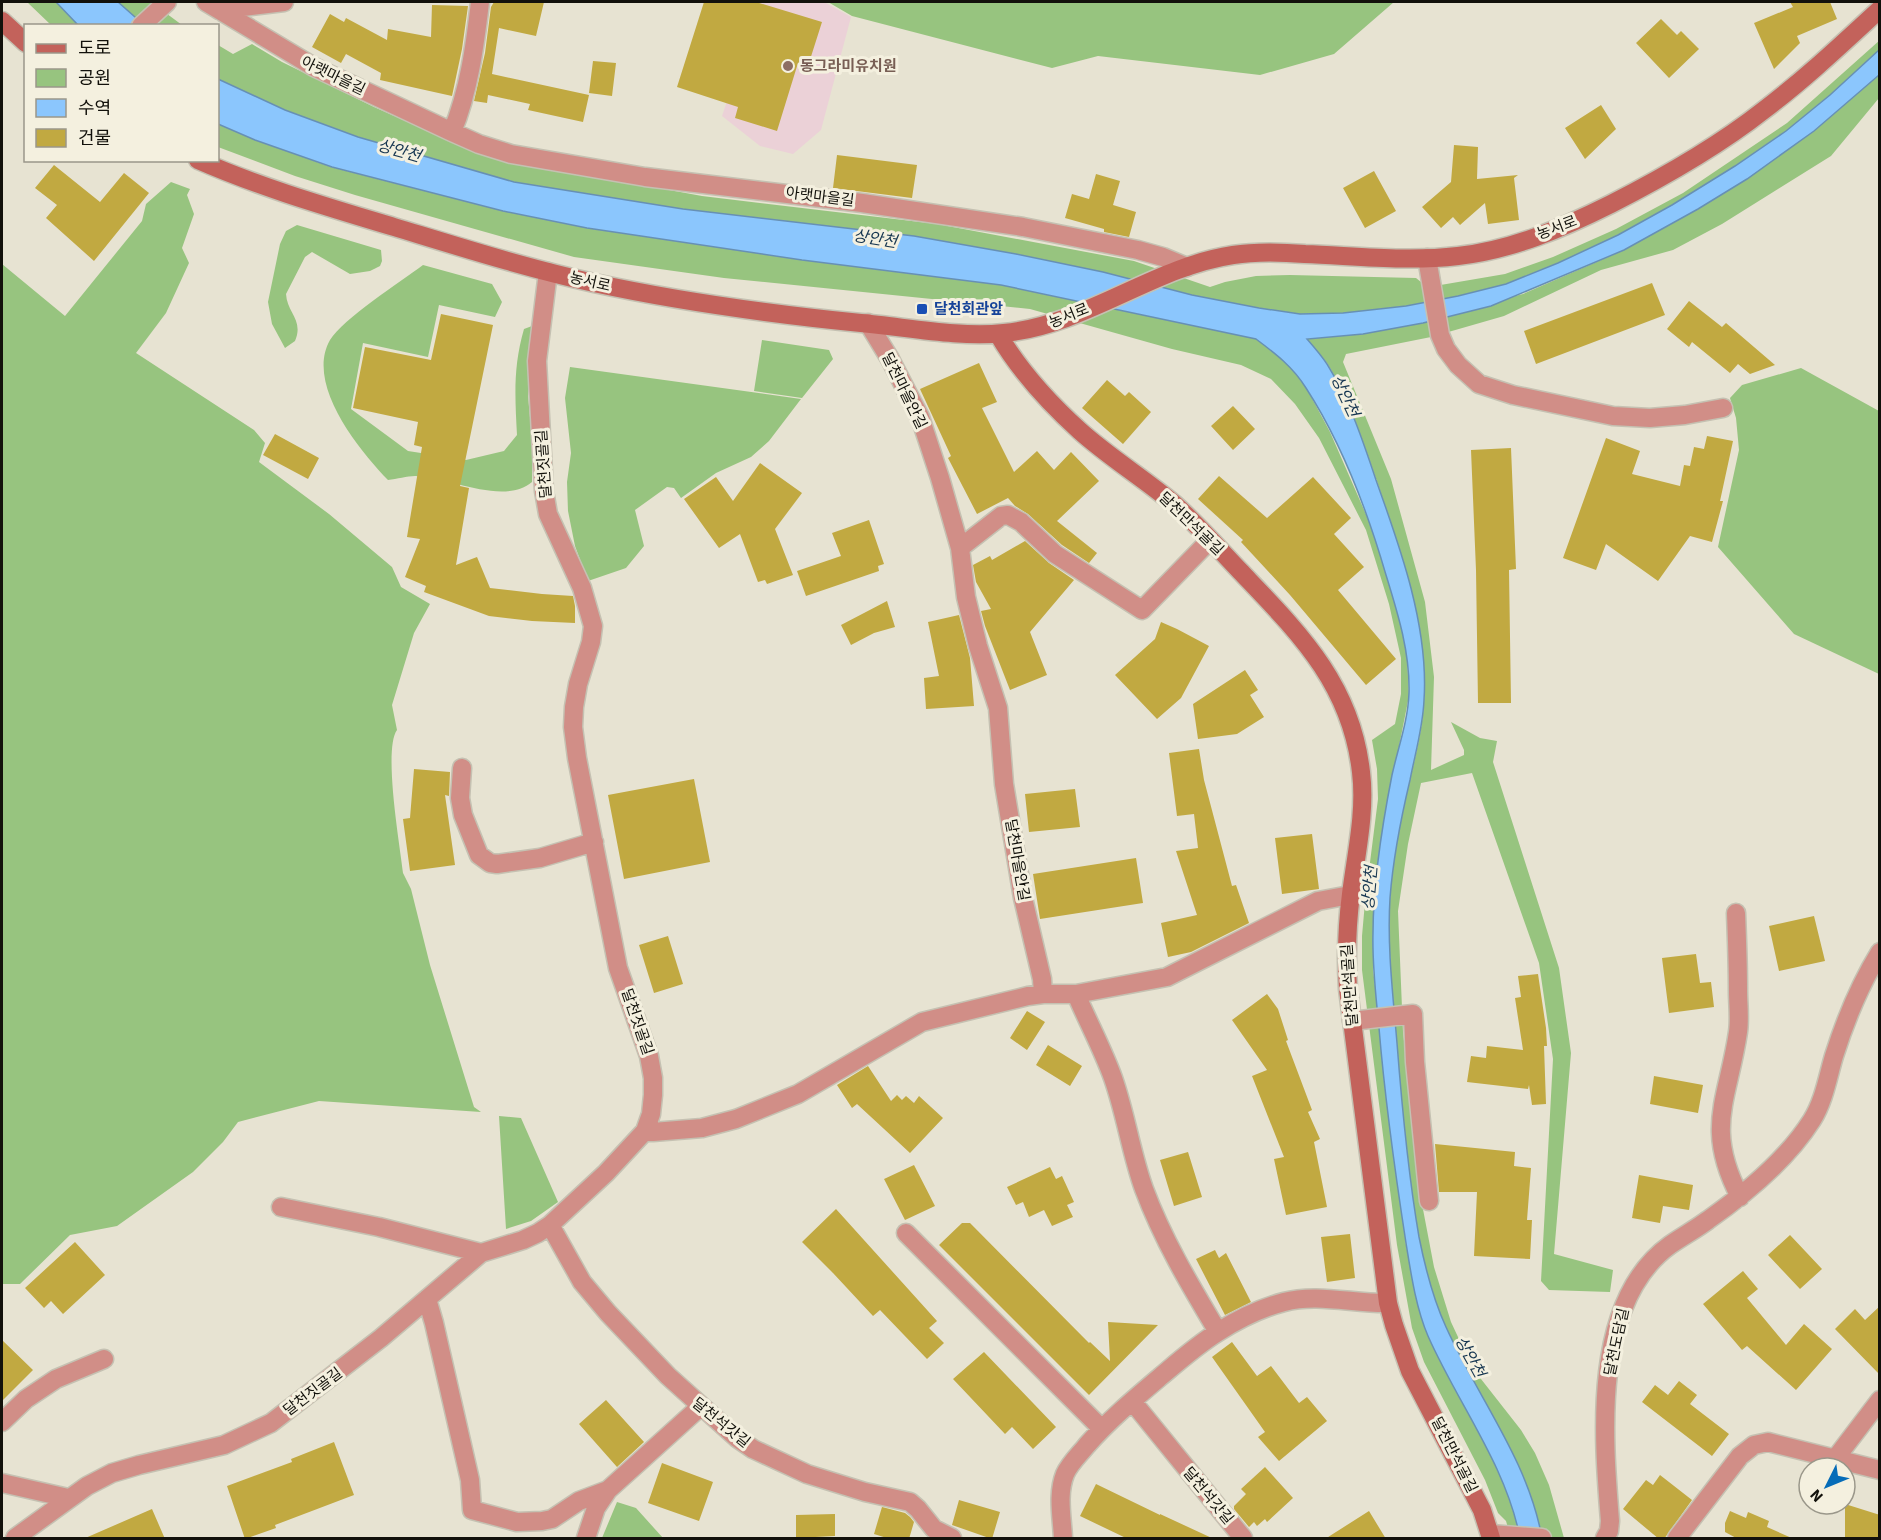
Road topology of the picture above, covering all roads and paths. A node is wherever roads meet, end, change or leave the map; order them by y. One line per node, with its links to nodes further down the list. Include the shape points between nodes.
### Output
1 (167, 2): 7 (street)
2 (284, 2): 4 (street, 아랫마을길)
3 (480, 2): 9 (street)
4 (212, 6): 9 (street, 아랫마을길, via 314,67)
5 (1880, 9): 11 (street, 농서로, via 1763,112 1646,186 1580,219 1508,247)
6 (2, 21): 8 (street)
7 (143, 24)
8 (24, 41)
9 (453, 132): 12 (street, 아랫마을길, via 511,154 645,177 1023,227 1138,250 1163,257)
10 (203, 162): 13 (street, 농서로, via 275,191)
11 (1426, 258): 12 (street, 농서로, via 1270,252 1213,258); 16 (street, via 1446,349 1467,375 1485,386 1613,416 1650,418)
12 (1180, 270): 15 (street, 농서로, via 1043,326)
13 (548, 272): 14 (street, 농서로, via 691,301); 20 (street, 달천짓골길, via 537,361 544,491 548,514 582,588 593,626 578,684 573,727)
14 (868, 323): 15 (street, 농서로); 18 (street, 달천마을안길, via 920,417)
15 (998, 334): 17 (street, 달천만석골길, via 1062,413 1174,504)
16 (1723, 408)
17 (1210, 540): 18 (street, via 1142,610 1055,554 1008,515 1001,516); 21 (street, 달천만석골길, via 1298,632 1322,664 1343,705 1361,773 1359,835)
18 (960, 548): 24 (street, 달천마을안길, via 966,597 998,708 1004,784)
19 (462, 768): 20 (street, via 463,815 479,855 490,863 540,858)
20 (594, 842): 27 (street, 달천짓골길, via 618,968 653,1078 651,1114)
21 (1350, 895): 25 (street, via 1318,901 1167,977); 26 (street, 달천만석골길, via 1346,953)
22 (1736, 913): 28 (street, via 1738,1031 1720,1125 1728,1174)
23 (1880, 952): 28 (street, 달천도담길, via 1862,980 1844,1023 1813,1118 1798,1140)
24 (1043, 994): 25 (street); 27 (street, via 922,1022 798,1094 736,1119 702,1128)
25 (1076, 994): 36 (street, via 1113,1077 1137,1168 1153,1210 1179,1268)
26 (1359, 1021): 29 (street, via 1413,1014); 35 (street, 달천만석골길)
27 (645, 1131): 31 (street, 달천짓골길)
28 (1740, 1197): 57 (street, 달천도담길, via 1652,1260 1627,1295 1618,1318 1607,1389 1610,1521)
29 (1429, 1201)
30 (281, 1207): 33 (street)
31 (550, 1225): 33 (street, 달천짓골길, via 523,1240); 40 (street, 달천석갓길, via 582,1282 635,1343)
32 (906, 1233): 42 (street)
33 (480, 1253): 34 (street, 달천짓골길)
34 (427, 1299): 48 (street, via 470,1480 472,1510 517,1522 542,1521); 49 (street, 달천짓골길, via 270,1424 224,1445 112,1473)
35 (1388, 1304): 36 (street, via 1286,1301); 50 (street, 달천만석골길, via 1410,1371)
36 (1218, 1332): 39 (street)
37 (104, 1359): 41 (street, via 56,1379 26,1399)
38 (1880, 1400): 44 (street)
39 (1132, 1401): 42 (street); 55 (street, 달천석갓길)
40 (700, 1407): 48 (street); 54 (street, 달천석갓길, via 753,1449 832,1483 910,1502 934,1529)
41 (2, 1422)
42 (1101, 1428): 51 (street, via 1065,1475 1060,1500)
43 (1823, 1456): 58 (street, via 1768,1442 1754,1445 1740,1456)
44 (1837, 1456)
45 (1857, 1464): 46 (street)
46 (1880, 1470)
47 (2, 1483): 49 (street)
48 (608, 1490): 53 (street, via 596,1508)
49 (68, 1498): 52 (street, 달천짓골길)
50 (1496, 1536): 56 (street)
51 (1062, 1538)
52 (15, 1539)
53 (586, 1539)
54 (952, 1539)
55 (1243, 1539)
56 (1542, 1539)
57 (1605, 1539)
58 (1677, 1539)

